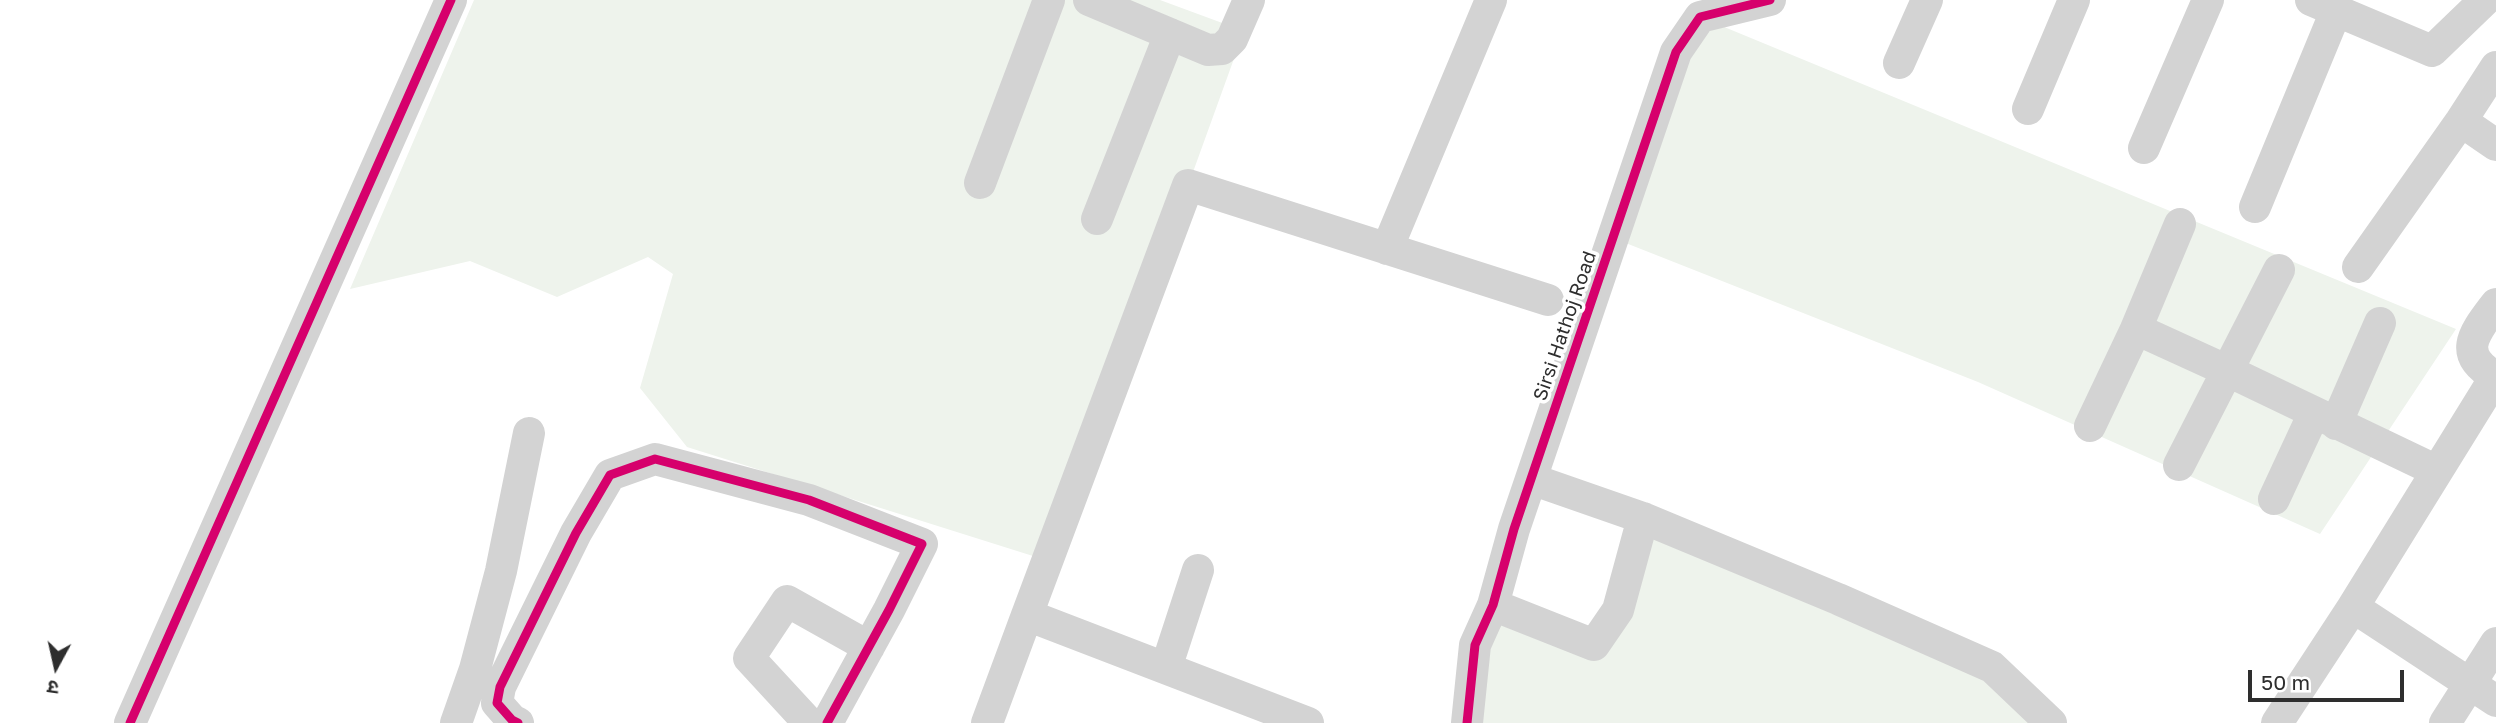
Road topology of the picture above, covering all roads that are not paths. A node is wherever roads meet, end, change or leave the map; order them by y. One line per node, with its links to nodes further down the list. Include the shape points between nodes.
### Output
1 (451, 0): 49 (street)
2 (1049, 0): 19 (street)
3 (1249, 0): 12 (street, via 1232,39 1222,49 1208,50)
4 (1491, 0): 23 (street)
5 (1770, 0): 37 (street, Sirsi Hathoj Road, via 1700,17 1676,52)
6 (1927, 0): 13 (street)
7 (2074, 0): 15 (street)
8 (2208, 0): 18 (street)
9 (2485, 0): 11 (street, via 2432,51)
10 (1101, 2): 12 (street)
11 (2323, 5): 20 (street)
12 (1170, 34): 21 (street)
13 (1899, 64)
14 (2496, 67): 16 (street)
15 (2028, 109)
16 (2461, 121): 17 (street); 24 (street)
17 (2496, 145)
18 (2144, 148)
19 (980, 183)
20 (2255, 207)
21 (1097, 219)
22 (2180, 224): 29 (street)
23 (1387, 249): 26 (street); 43 (street, via 1188,185)
24 (2358, 267)
25 (2278, 270): 30 (street)
26 (1548, 300)
27 (2496, 304): 31 (street, via 2472,341 2480,368)
28 (2380, 323): 32 (street)
29 (2136, 329): 30 (street); 33 (street)
30 (2228, 371): 32 (street); 35 (street)
31 (2496, 377): 36 (street)
32 (2325, 418): 36 (street); 38 (street)
33 (2091, 426)
34 (529, 433): 50 (street, via 501,571)
35 (2179, 465)
36 (2437, 471): 42 (street)
37 (1531, 479): 39 (street); 41 (street, Sirsi Hathoj Road)
38 (2274, 499)
39 (1643, 518): 41 (street, via 1618,610 1594,645); 57 (street, via 1992,667)
40 (1198, 570): 46 (street)
41 (1493, 605): 56 (street, Sirsi Hathoj Road, via 1475,645)
42 (2353, 607): 47 (street); 58 (street)
43 (1027, 615): 46 (street); 54 (street)
44 (2496, 643): 47 (street)
45 (869, 647): 51 (street, via 922,544 809,500 655,459 610,475 576,533 500,687 497,703); 52 (street, via 787,601 750,658); 53 (street)
46 (1166, 668): 55 (street)
47 (2469, 683): 48 (street); 59 (street)
48 (2496, 701)
49 (130, 723)
50 (456, 723)
51 (518, 723)
52 (809, 723)
53 (827, 723)
54 (987, 723)
55 (1308, 723)
56 (1468, 723)
57 (2051, 723)
58 (2277, 723)
59 (2445, 723)

